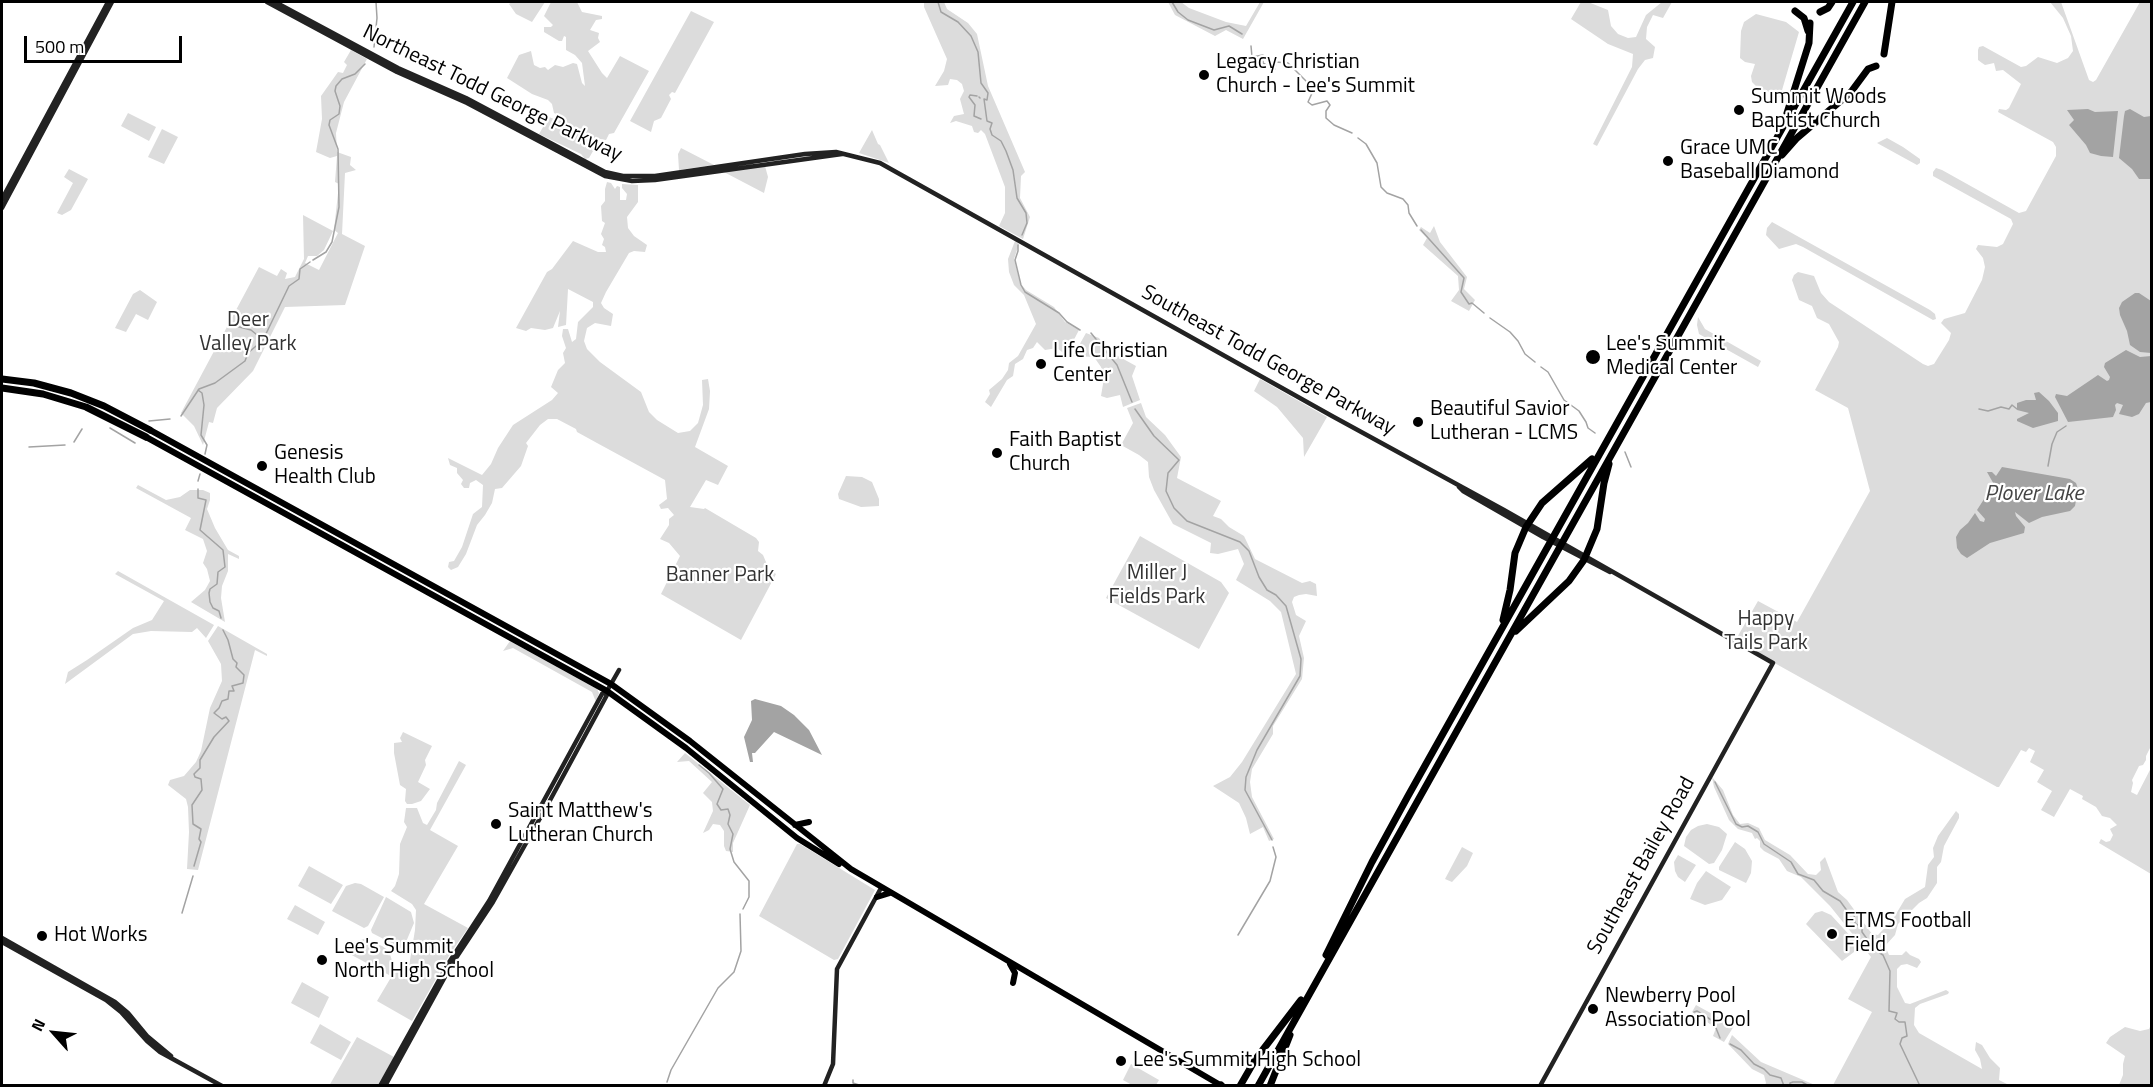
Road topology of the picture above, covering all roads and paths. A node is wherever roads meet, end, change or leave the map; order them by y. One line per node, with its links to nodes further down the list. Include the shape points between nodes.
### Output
1 (110, 2): 17 (main road); 18 (main road)
2 (267, 2): 14 (main road, Northeast Todd George Parkway, via 397,72)
3 (275, 2): 14 (main road, Northeast Todd George Parkway, via 398,68 466,98)
4 (1832, 2): 9 (highway)
5 (1853, 2): 15 (highway)
6 (1864, 2): 16 (highway)
7 (1892, 2): 12 (highway)
8 (1796, 11): 11 (highway, via 1806,22)
9 (1820, 12)
10 (1810, 23): 11 (highway)
11 (1809, 40): 15 (highway, via 1787,112)
12 (1884, 54)
13 (1876, 66): 16 (highway, via 1868,69 1851,92 1794,142)
14 (521, 130): 25 (main road, Southeast Todd George Parkway, via 599,174 632,181 842,154 880,163)
15 (1769, 152): 22 (highway)
16 (1763, 184): 24 (highway)
17 (2, 199)
18 (2, 208)
19 (4, 379): 21 (highway, via 71,393)
20 (2, 389): 23 (highway, via 43,394 86,407)
21 (150, 430): 27 (main road)
22 (1608, 435): 25 (highway, via 1591,461 1542,503); 29 (highway)
23 (146, 437): 27 (main road)
24 (1618, 442): 26 (highway, via 1606,475 1597,529); 31 (highway)
25 (1527, 525): 26 (main road); 29 (highway, via 1515,553 1505,613)
26 (1585, 558): 31 (highway, via 1569,581 1521,625); 60 (main road, Southeast Bailey Road, via 1773,663)
27 (378, 561): 28 (main road); 28 (main road, via 392,557); 28 (main road, via 381,576)
28 (395, 570): 32 (main road); 33 (main road)
29 (1494, 642): 51 (highway)
30 (619, 670): 32 (main road)
31 (1489, 672): 50 (highway)
32 (611, 684): 33 (main road); 36 (main road)
33 (607, 691): 34 (main road); 38 (main road, via 686,748)
34 (596, 711): 37 (main road); 40 (main road)
35 (809, 822): 36 (main road)
36 (794, 825): 39 (main road)
37 (528, 831): 40 (main road); 55 (main road, via 448,964)
38 (798, 838): 39 (main road, via 804,837); 41 (main road)
39 (823, 848): 41 (main road)
40 (518, 858): 55 (main road)
41 (851, 869): 42 (main road)
42 (881, 888): 43 (main road); 44 (main road)
43 (890, 893): 44 (main road); 47 (main road)
44 (877, 897): 56 (main road, via 837,969 833,1064)
45 (2, 938): 48 (main road)
46 (2, 942): 48 (main road)
47 (1007, 961): 49 (main road, via 1015,972); 52 (main road)
48 (46, 965): 54 (main road, via 106,1000 165,1056)
49 (1013, 983)
50 (1309, 994): 58 (highway); 59 (highway)
51 (1301, 1000): 53 (highway); 57 (highway)
52 (1222, 1085)
53 (1240, 1085)
54 (222, 1086)
55 (382, 1086)
56 (824, 1086)
57 (1254, 1086)
58 (1258, 1086)
59 (1270, 1086)
60 (1540, 1086)

